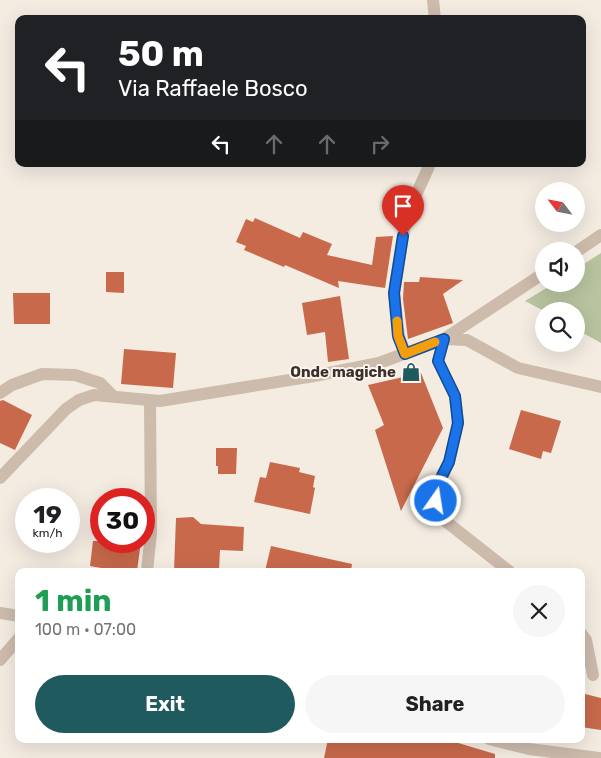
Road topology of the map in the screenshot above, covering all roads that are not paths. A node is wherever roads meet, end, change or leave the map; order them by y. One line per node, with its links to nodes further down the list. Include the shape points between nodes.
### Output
1 (433, 0): 2 (street)
2 (435, 15)
3 (429, 167): 8 (street, via 406,217 394,293 398,336)
4 (601, 235): 5 (street)
5 (585, 246)
6 (535, 279): 7 (street)
7 (444, 339): 8 (street); 9 (street, via 467,340 518,368); 15 (street, via 438,361 455,396 458,423 449,462 437,486 436,501 444,520)
8 (405, 354): 12 (street, via 379,363 314,376)
9 (601, 387)
10 (0, 393): 11 (street, via 42,374 75,376 100,383)
11 (113, 396): 12 (street); 13 (street, via 94,394 78,400)
12 (150, 401): 14 (street, via 151,533)
13 (0, 478)
14 (147, 568)
15 (505, 568)
16 (0, 614): 17 (street)
17 (15, 616)
18 (585, 639): 21 (street)
19 (15, 643): 20 (street)
20 (0, 660)
21 (593, 675)
22 (504, 743): 23 (street)
23 (599, 758)

